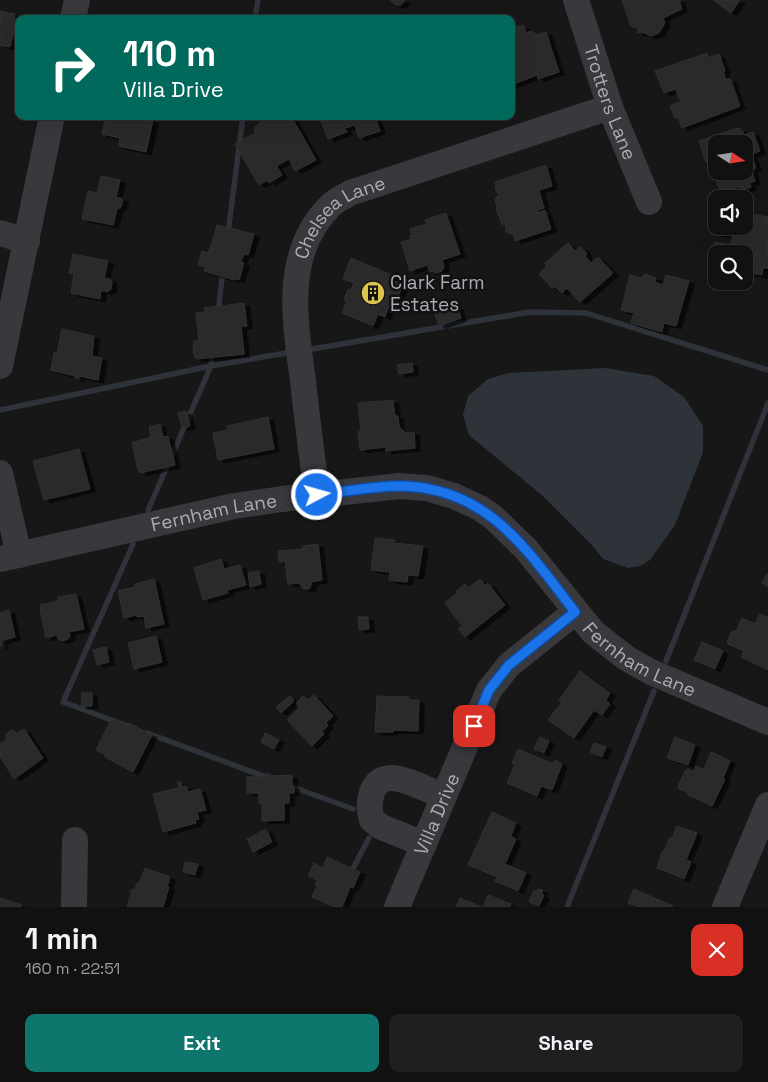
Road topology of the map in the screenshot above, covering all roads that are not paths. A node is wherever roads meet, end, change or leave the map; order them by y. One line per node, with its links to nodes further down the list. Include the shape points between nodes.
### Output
1 (77, 0): 3 (street)
2 (576, 0): 4 (street, Trotters Lane)
3 (74, 15)
4 (610, 107): 6 (street, Trotters Lane); 11 (street, Chelsea Lane, via 350,193 332,204 315,224 303,246 295,276 294,312)
5 (51, 120): 8 (street)
6 (648, 202)
7 (0, 233): 8 (street)
8 (27, 240): 9 (street)
9 (0, 366)
10 (0, 473): 12 (street)
11 (317, 495): 12 (street, Fernham Lane, via 234,506); 13 (street, Fernham Lane, via 399,486 427,488 454,496 480,508 514,537)
12 (9, 557)
13 (575, 612): 14 (street, Fernham Lane, via 593,632 634,662); 15 (street, Villa Drive, via 509,665 489,690)
14 (768, 722)
15 (444, 796): 18 (street, Villa Drive); 18 (street, via 391,778 381,781 373,789 369,800 372,820 381,827)
16 (768, 805): 21 (street)
17 (74, 840): 19 (street)
18 (424, 844): 20 (street, Villa Drive)
19 (74, 907)
20 (397, 907)
21 (725, 907)

